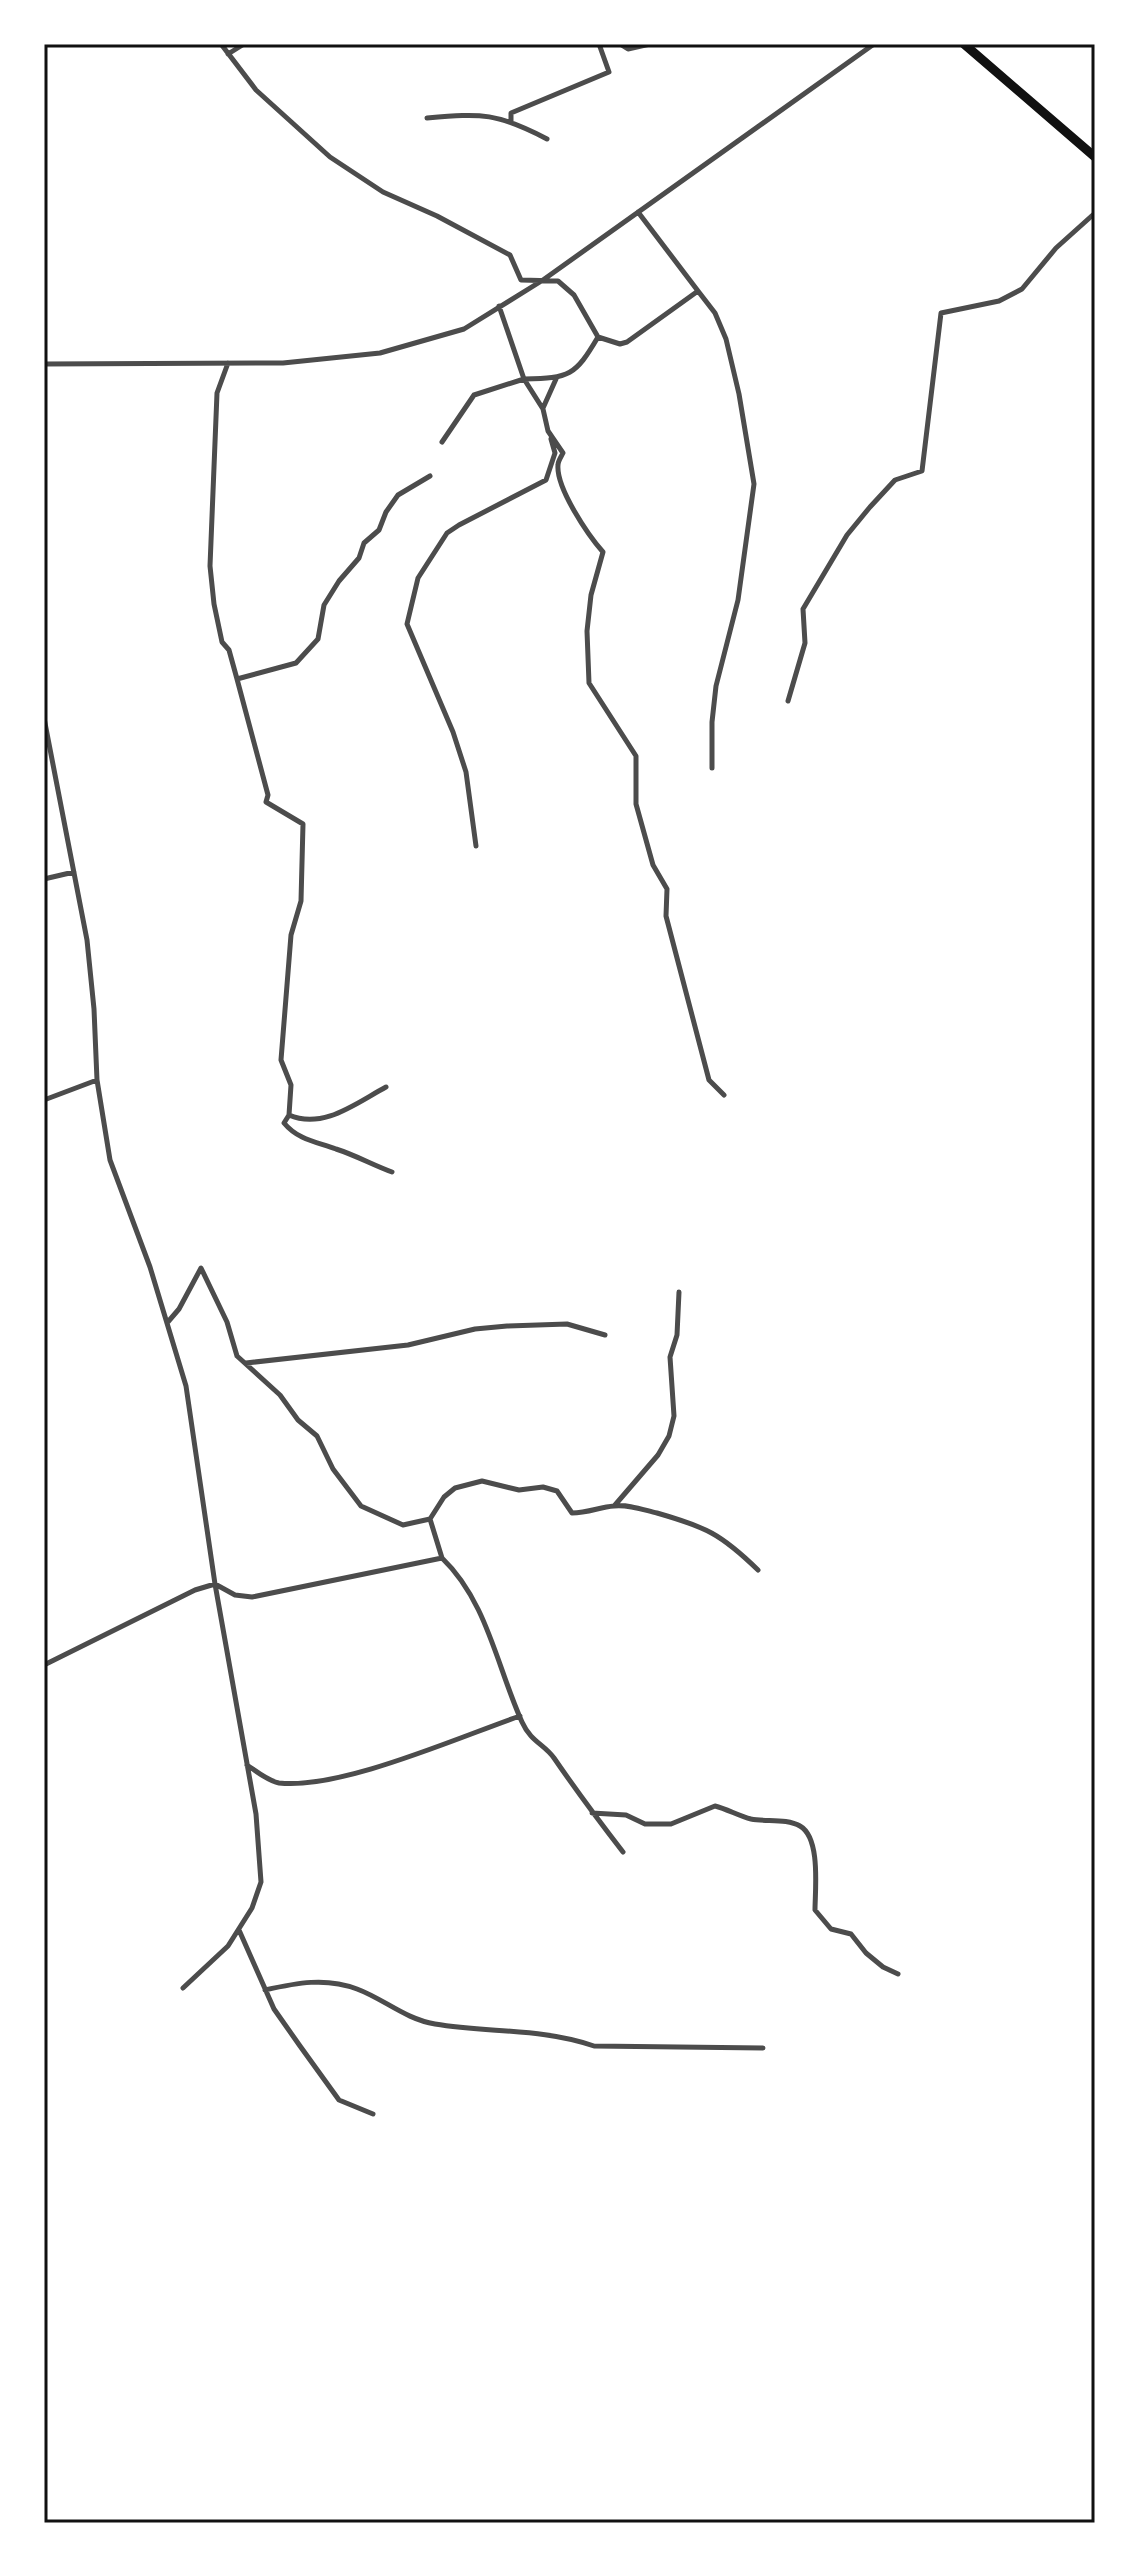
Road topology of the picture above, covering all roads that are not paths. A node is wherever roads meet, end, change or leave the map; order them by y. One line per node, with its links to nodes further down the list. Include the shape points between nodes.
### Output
1 (221, 44): 8 (street)
2 (244, 44): 8 (street)
3 (599, 44): 10 (street, via 609,72 511,113)
4 (620, 44): 5 (street, via 628,49)
5 (650, 44)
6 (874, 44): 13 (street)
7 (964, 44): 12 (main road)
8 (228, 54): 15 (street, via 256,90 330,157 383,192 510,255 521,280)
9 (427, 118): 10 (street, via 485,115)
10 (511, 121): 11 (street)
11 (547, 139)
12 (1095, 157)
13 (638, 212): 15 (street); 16 (street)
14 (1095, 213): 28 (street, via 1022,289 999,301 941,313 922,471 895,480 870,507 803,609 805,643)
15 (543, 280): 17 (street); 18 (street, via 558,281 574,295)
16 (698, 291): 18 (street, via 627,342); 30 (street, via 726,339 754,484 738,600 716,686)
17 (499, 306): 19 (street, via 464,329 380,353); 21 (street)
18 (598, 337): 22 (street, via 575,372)
19 (228, 363): 20 (street); 27 (street, via 217,393 210,566 222,642)
20 (44, 364)
21 (524, 379): 22 (street); 23 (street); 25 (street, via 474,395)
22 (556, 379): 23 (street)
23 (543, 409): 24 (street)
24 (548, 431): 31 (street, via 555,453 546,480 447,533 418,578 407,624 466,772); 36 (street, via 563,453 558,466 563,488 603,552 588,619 589,683 636,756 641,825 667,889 666,916 709,1080)
25 (442, 442)
26 (430, 476): 27 (street, via 398,495 324,605 318,639 296,663)
27 (237, 679): 38 (street, via 266,802 303,824 301,901 291,935 281,1060 291,1085)
28 (788, 701)
29 (44, 718): 32 (street)
30 (712, 768)
31 (476, 846)
32 (74, 872): 33 (street); 34 (street, via 90,968)
33 (44, 879)
34 (97, 1080): 37 (street); 41 (street, via 110,1160)
35 (386, 1087): 38 (street, via 322,1120 304,1122)
36 (724, 1095)
37 (44, 1100)
38 (289, 1115): 39 (street, via 284,1123 307,1140)
39 (392, 1172)
40 (679, 1292): 44 (street, via 670,1357 674,1416 669,1436)
41 (167, 1323): 43 (street, via 201,1268 237,1356); 48 (street, via 186,1386)
42 (605, 1335): 43 (street, via 567,1324 507,1326 408,1345)
43 (245, 1363): 45 (street, via 317,1436 333,1469 361,1506 403,1525)
44 (615, 1505): 45 (street, via 572,1513 557,1491 519,1490 482,1481 455,1488); 47 (street, via 696,1523 732,1545)
45 (430, 1519): 46 (street)
46 (442, 1558): 48 (street, via 252,1597); 50 (street, via 459,1575 491,1637)
47 (758, 1570)
48 (215, 1584): 49 (street); 51 (street)
49 (44, 1665)
50 (520, 1716): 51 (street, via 320,1781 275,1782); 52 (street, via 533,1741 552,1755)
51 (246, 1764): 54 (street, via 261,1882)
52 (592, 1813): 53 (street); 55 (street, via 671,1824 715,1806 746,1818 803,1827 814,1854 815,1910 831,1929 851,1934 866,1953)
53 (623, 1852)
54 (239, 1929): 56 (street); 57 (street)
55 (898, 1974)
56 (183, 1988)
57 (265, 1990): 58 (street, via 328,1982 357,1989 430,2023 536,2032 594,2046); 59 (street, via 339,2100)
58 (763, 2048)
59 (373, 2114)

